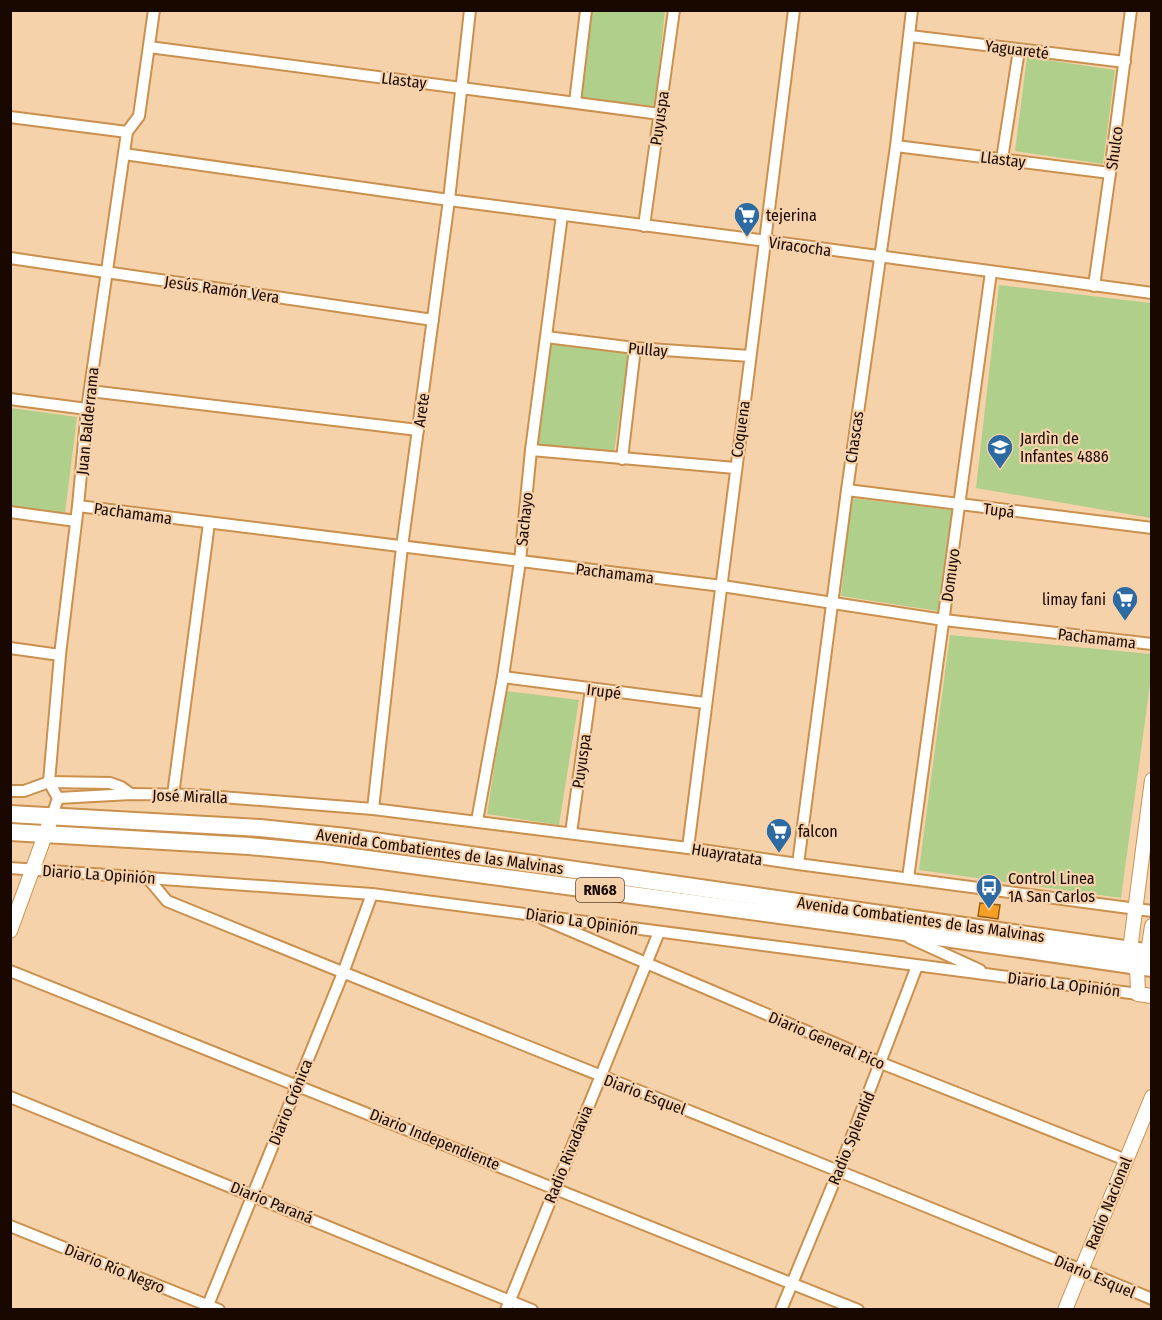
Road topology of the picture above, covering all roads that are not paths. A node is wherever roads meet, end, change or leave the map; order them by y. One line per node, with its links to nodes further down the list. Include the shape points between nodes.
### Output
1 (154, 10): 9 (street, Juan Balderrama)
2 (470, 10): 12 (street, Arete)
3 (586, 10): 13 (street)
4 (674, 10): 14 (street, Puyuspa)
5 (794, 10): 24 (street, Coquena)
6 (912, 10): 8 (street, Chascas)
7 (1131, 10): 11 (street, Shulco)
8 (910, 36): 10 (street, Yaguareté); 17 (street, Chascas)
9 (149, 47): 12 (street, Llastay); 16 (street, Juan Balderrama, via 139,116)
10 (1019, 50): 11 (street, Yaguareté); 19 (street)
11 (1125, 62): 20 (street, Shulco)
12 (461, 88): 13 (street, Llastay); 21 (street, Arete)
13 (575, 102): 14 (street, Llastay)
14 (660, 114): 23 (street, Puyuspa)
15 (10, 117): 16 (street)
16 (127, 132): 18 (street, Juan Balderrama)
17 (896, 146): 19 (street, Llastay); 25 (street, Chascas)
18 (124, 154): 21 (street, Viracocha); 27 (street, Juan Balderrama)
19 (1002, 159): 20 (street, Llastay)
20 (1110, 173): 29 (street, Shulco)
21 (449, 200): 22 (street, Viracocha); 31 (street, Arete)
22 (562, 215): 23 (street, Viracocha); 32 (street, Sachayo)
23 (644, 226): 24 (street, Viracocha)
24 (767, 241): 25 (street, Viracocha); 34 (street, Coquena)
25 (880, 257): 28 (street, Viracocha); 42 (street, Chascas)
26 (10, 258): 27 (street, Jesús Ramón Vera)
27 (105, 272): 31 (street, Jesús Ramón Vera); 35 (street, Juan Balderrama)
28 (991, 272): 29 (street, Viracocha); 43 (street, Domuyo)
29 (1094, 286): 30 (street, Viracocha)
30 (1152, 293)
31 (433, 320): 38 (street, Arete)
32 (546, 337): 33 (street, Pullay); 39 (street, Sachayo)
33 (635, 348): 34 (street, Pullay); 40 (street)
34 (750, 356): 41 (street, Coquena)
35 (90, 391): 37 (street, Juan Balderrama); 38 (street)
36 (10, 399): 37 (street)
37 (87, 409): 44 (street, Juan Balderrama)
38 (418, 430): 49 (street, Arete)
39 (531, 450): 40 (street); 50 (street, Sachayo)
40 (622, 459): 41 (street)
41 (735, 468): 51 (street, Coquena)
42 (847, 490): 43 (street, Tupá); 52 (street, Chascas)
43 (959, 505): 48 (street, Tupá); 53 (street, Domuyo)
44 (78, 506): 46 (street, Juan Balderrama); 47 (street, Pachamama)
45 (10, 512): 46 (street)
46 (76, 521): 56 (street, Juan Balderrama)
47 (208, 523): 49 (street, Pachamama); 64 (street)
48 (1152, 528)
49 (402, 547): 50 (street, Pachamama); 66 (street, Arete)
50 (520, 561): 51 (street, Pachamama); 57 (street, Sachayo)
51 (722, 586): 52 (street, Pachamama); 59 (street, Coquena)
52 (832, 604): 53 (street, Pachamama); 74 (street, Chascas)
53 (944, 620): 54 (street, Pachamama); 78 (street, Domuyo)
54 (1152, 644)
55 (10, 648): 56 (street)
56 (60, 655): 61 (street, Juan Balderrama)
57 (503, 676): 58 (street, Irupé); 69 (street, Sachayo)
58 (591, 689): 59 (street, Irupé); 71 (street, Puyuspa)
59 (705, 703): 73 (street, Coquena)
60 (1152, 780): 80 (street)
61 (49, 782): 62 (street, José Miralla, via 24,791); 63 (street, José Miralla, via 110,783); 65 (street)
62 (10, 791)
63 (131, 794): 64 (street, José Miralla); 65 (street)
64 (173, 795): 66 (street, José Miralla)
65 (58, 798): 68 (street)
66 (373, 809): 69 (street, Huayratata)
67 (10, 814): 68 (main road, Avenida Combatientes de las Malvinas / RN68)
68 (52, 816): 72 (street); 87 (main road, Avenida Combatientes de las Malvinas / RN68, via 346,837)
69 (477, 821): 71 (street, Huayratata)
70 (10, 832): 72 (main road, Avenida Combatientes de las Malvinas / RN68)
71 (571, 833): 73 (street, Huayratata)
72 (46, 834): 76 (street); 84 (main road, Avenida Combatientes de las Malvinas / RN68, via 323,853)
73 (688, 848): 74 (street, Huayratata)
74 (798, 864): 78 (street, Huayratata)
75 (10, 868): 76 (street, Diario La Opinión)
76 (34, 870): 77 (street, Diario La Opinión); 85 (street)
77 (147, 877): 79 (street, Diario La Opinión); 92 (street, Diario Esquel, via 167,901)
78 (908, 878): 80 (street, Huayratata)
79 (372, 894): 82 (street, Diario La Opinión); 92 (street, Diario Crónica)
80 (1136, 908): 81 (street, Huayratata); 87 (street)
81 (1152, 911)
82 (532, 914): 86 (street, Diario La Opinión); 89 (street, Diario General Pico)
83 (1152, 926): 88 (street)
84 (890, 930): 88 (main road, Avenida Combatientes de las Malvinas / RN68); 93 (street)
85 (10, 931)
86 (659, 932): 89 (street, Radio Rivadavia); 90 (street, Diario La Opinión)
87 (1130, 950): 88 (main road, Avenida Combatientes de las Malvinas / RN68)
88 (1147, 960): 94 (street)
89 (647, 965): 95 (street, Diario General Pico); 96 (street, Radio Rivadavia)
90 (918, 966): 93 (street, Diario La Opinión); 95 (street, Radio Splendid)
91 (10, 971): 97 (street, Diario Independiente)
92 (343, 973): 96 (street, Diario Esquel); 97 (street, Diario Crónica)
93 (988, 974): 94 (street, Diario La Opinión)
94 (1145, 995)
95 (881, 1063): 100 (street, Diario General Pico); 101 (street, Radio Splendid)
96 (600, 1077): 101 (street, Diario Esquel); 102 (street, Radio Rivadavia)
97 (297, 1085): 102 (street, Diario Independiente); 103 (street, Diario Crónica)
98 (10, 1097): 103 (street, Diario Paraná)
99 (1152, 1097): 100 (street, Radio Nacional)
100 (1126, 1160): 105 (street, Radio Nacional)
101 (839, 1170): 105 (street, Diario Esquel); 106 (street, Radio Splendid)
102 (554, 1187): 106 (street, Diario Independiente); 108 (street, Radio Rivadavia)
103 (252, 1194): 108 (street, Diario Paraná); 109 (street, Diario Crónica)
104 (10, 1226): 109 (street, Diario Río Negro)
105 (1081, 1270): 107 (street, Diario Esquel); 114 (street, Radio Nacional)
106 (792, 1282): 112 (street, Radio Splendid); 113 (street, Diario Independiente)
107 (1152, 1299)
108 (507, 1305): 111 (street, Diario Paraná)
109 (207, 1307): 110 (street, Diario Río Negro)
110 (219, 1310)
111 (532, 1310)
112 (781, 1310)
113 (858, 1310)
114 (1065, 1310)

